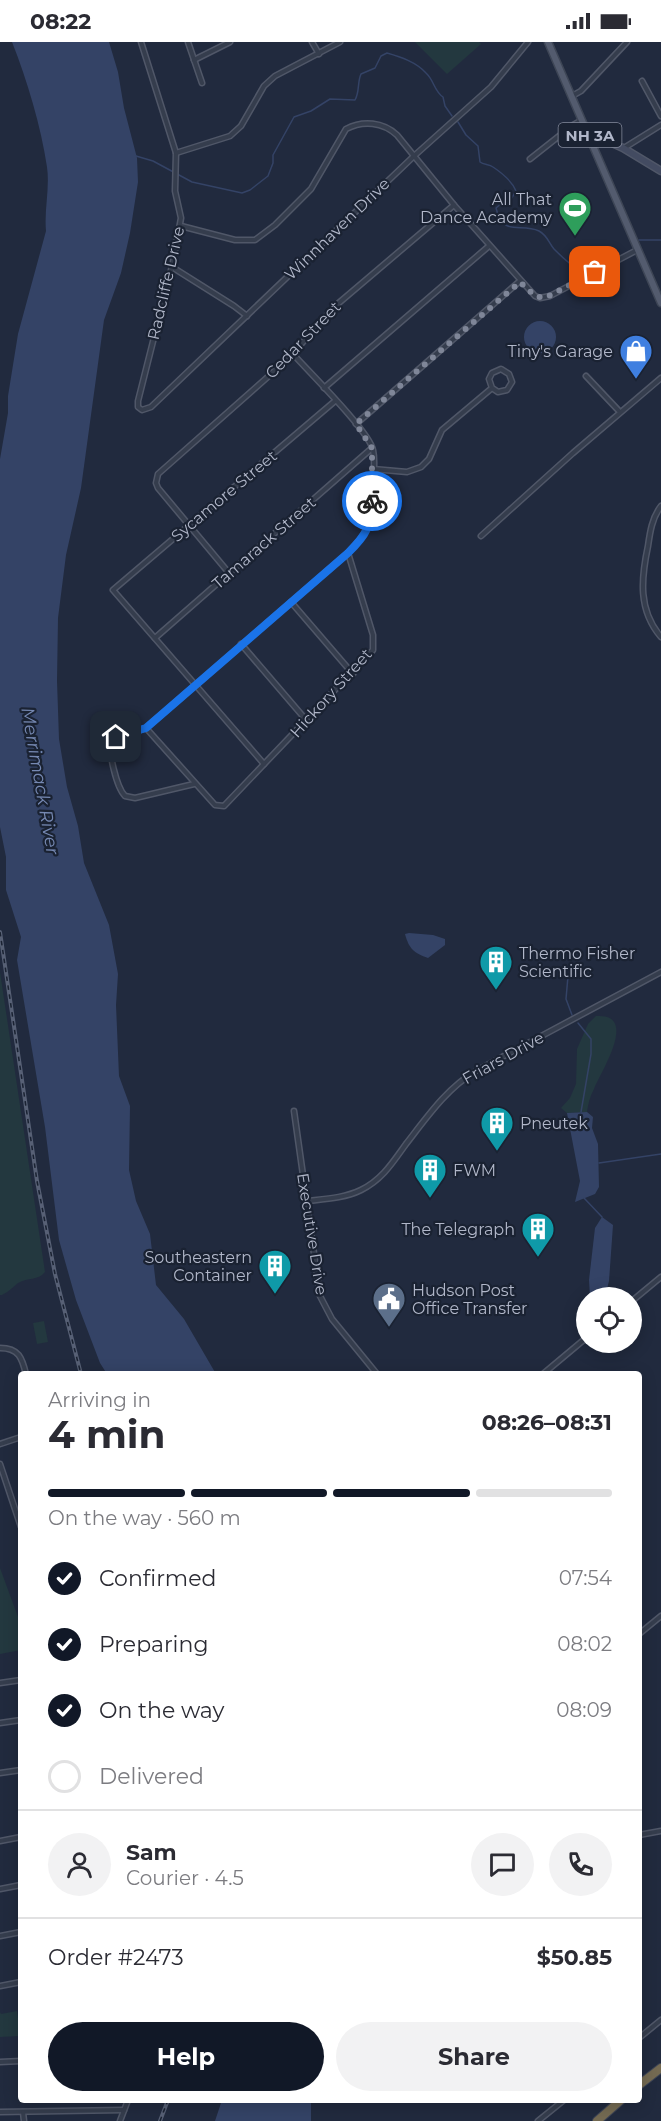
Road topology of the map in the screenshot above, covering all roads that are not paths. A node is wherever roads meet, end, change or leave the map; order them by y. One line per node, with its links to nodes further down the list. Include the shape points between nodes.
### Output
1 (141, 42): 19 (street, Radcliffe Drive)
2 (188, 42): 10 (street)
3 (230, 42): 10 (street)
4 (312, 42): 9 (street)
5 (340, 42): 9 (street)
6 (528, 42): 20 (street, Winnhaven Drive, via 491,87)
7 (548, 42): 13 (main road, NH 3A)
8 (627, 42): 13 (street)
9 (319, 54): 19 (street, via 275,76 264,86 242,126 230,136)
10 (195, 60): 12 (street)
11 (642, 81): 14 (street)
12 (202, 83)
13 (572, 96): 15 (main road, NH 3A)
14 (661, 116)
15 (583, 119): 17 (main road, NH 3A); 21 (street)
16 (661, 125): 18 (street)
17 (588, 132): 18 (street); 26 (main road, NH 3A)
18 (623, 148): 22 (street)
19 (176, 153): 24 (street, Radcliffe Drive, via 175,191)
20 (414, 156): 23 (street); 24 (street, via 385,127 355,125 343,132 304,197 255,240 234,240); 30 (street, Winnhaven Drive)
21 (530, 159)
22 (661, 171)
23 (454, 205): 25 (street); 31 (street, Cedar Street, via 334,307)
24 (180, 226): 27 (street, Radcliffe Drive)
25 (489, 246): 28 (street); 34 (street)
26 (638, 249): 28 (street, via 545,298 535,296); 29 (main road, NH 3A)
27 (172, 267): 30 (street); 37 (street, Radcliffe Drive, via 138,401)
28 (520, 282): 39 (street)
29 (661, 303)
30 (246, 316): 37 (street, Winnhaven Drive, via 151,407)
31 (293, 354): 34 (street); 43 (street, Cedar Street, via 156,478 158,488)
32 (586, 376): 38 (street)
33 (661, 378): 38 (street)
34 (324, 388): 36 (street)
35 (492, 388): 35 (street, via 500,392 509,389 509,374 501,369 492,373); 41 (street, via 442,430 429,459 421,467 407,472)
36 (335, 401): 39 (street); 43 (street, Sycamore Street)
37 (142, 410)
38 (620, 412): 44 (street)
39 (356, 424): 40 (street)
40 (372, 448): 41 (street); 46 (street, Tamarack Street)
41 (373, 469): 45 (street, via 368,529)
42 (661, 506): 48 (street, via 652,523 642,580 644,605)
43 (189, 525): 46 (street); 49 (street, Sycamore Street, via 113,590)
44 (481, 536)
45 (348, 553): 47 (street); 51 (street, Hickory Street, via 374,645)
46 (229, 573): 49 (street, Tamarack Street)
47 (291, 602): 50 (street); 51 (street)
48 (661, 637)
49 (155, 638): 52 (street)
50 (241, 644): 52 (street); 53 (street)
51 (353, 674): 53 (street, Hickory Street)
52 (196, 685): 54 (street); 55 (street)
53 (307, 721): 55 (street, Hickory Street)
54 (146, 728): 56 (street); 56 (street, via 116,737 110,744 122,793 135,798)
55 (264, 764): 56 (street, Hickory Street, via 224,806 219,807)
56 (195, 784)
57 (661, 972): 59 (street, Friars Drive, via 459,1081 386,1171 368,1187 348,1195)
58 (294, 1111): 59 (street, Executive Drive)
59 (307, 1201): 65 (street, Executive Drive, via 322,1302)
60 (661, 1277): 61 (street)
61 (642, 1293)
62 (576, 1346): 66 (street)
63 (0, 1348): 64 (street, via 16,1351)
64 (25, 1371)
65 (375, 1371)
66 (547, 1371)
67 (18, 1438): 68 (street)
68 (0, 1444)
69 (0, 1464): 70 (street)
70 (18, 1518)
71 (661, 1616): 72 (street)
72 (642, 1632)
73 (18, 1680): 74 (street)
74 (0, 1683)
75 (18, 1720): 76 (street)
76 (0, 1723)
77 (18, 1770): 78 (street)
78 (0, 1773)
79 (661, 1831): 80 (street)
80 (642, 1834)
81 (18, 1837): 82 (street)
82 (0, 1841)
83 (18, 1886): 84 (street)
84 (0, 1889)
85 (18, 1933): 86 (street)
86 (0, 1936)
87 (18, 1983): 88 (street)
88 (0, 1986)
89 (661, 2020): 90 (street)
90 (642, 2036)
91 (18, 2061): 92 (street)
92 (0, 2062)
93 (661, 2067): 94 (highway)
94 (642, 2083)
95 (127, 2103): 98 (street)
96 (560, 2103): 103 (street)
97 (618, 2103): 104 (highway)
98 (124, 2110): 100 (street); 102 (street)
99 (0, 2112): 100 (street)
100 (23, 2112): 101 (street)
101 (24, 2121)
102 (120, 2121)
103 (538, 2121)
104 (597, 2121)

